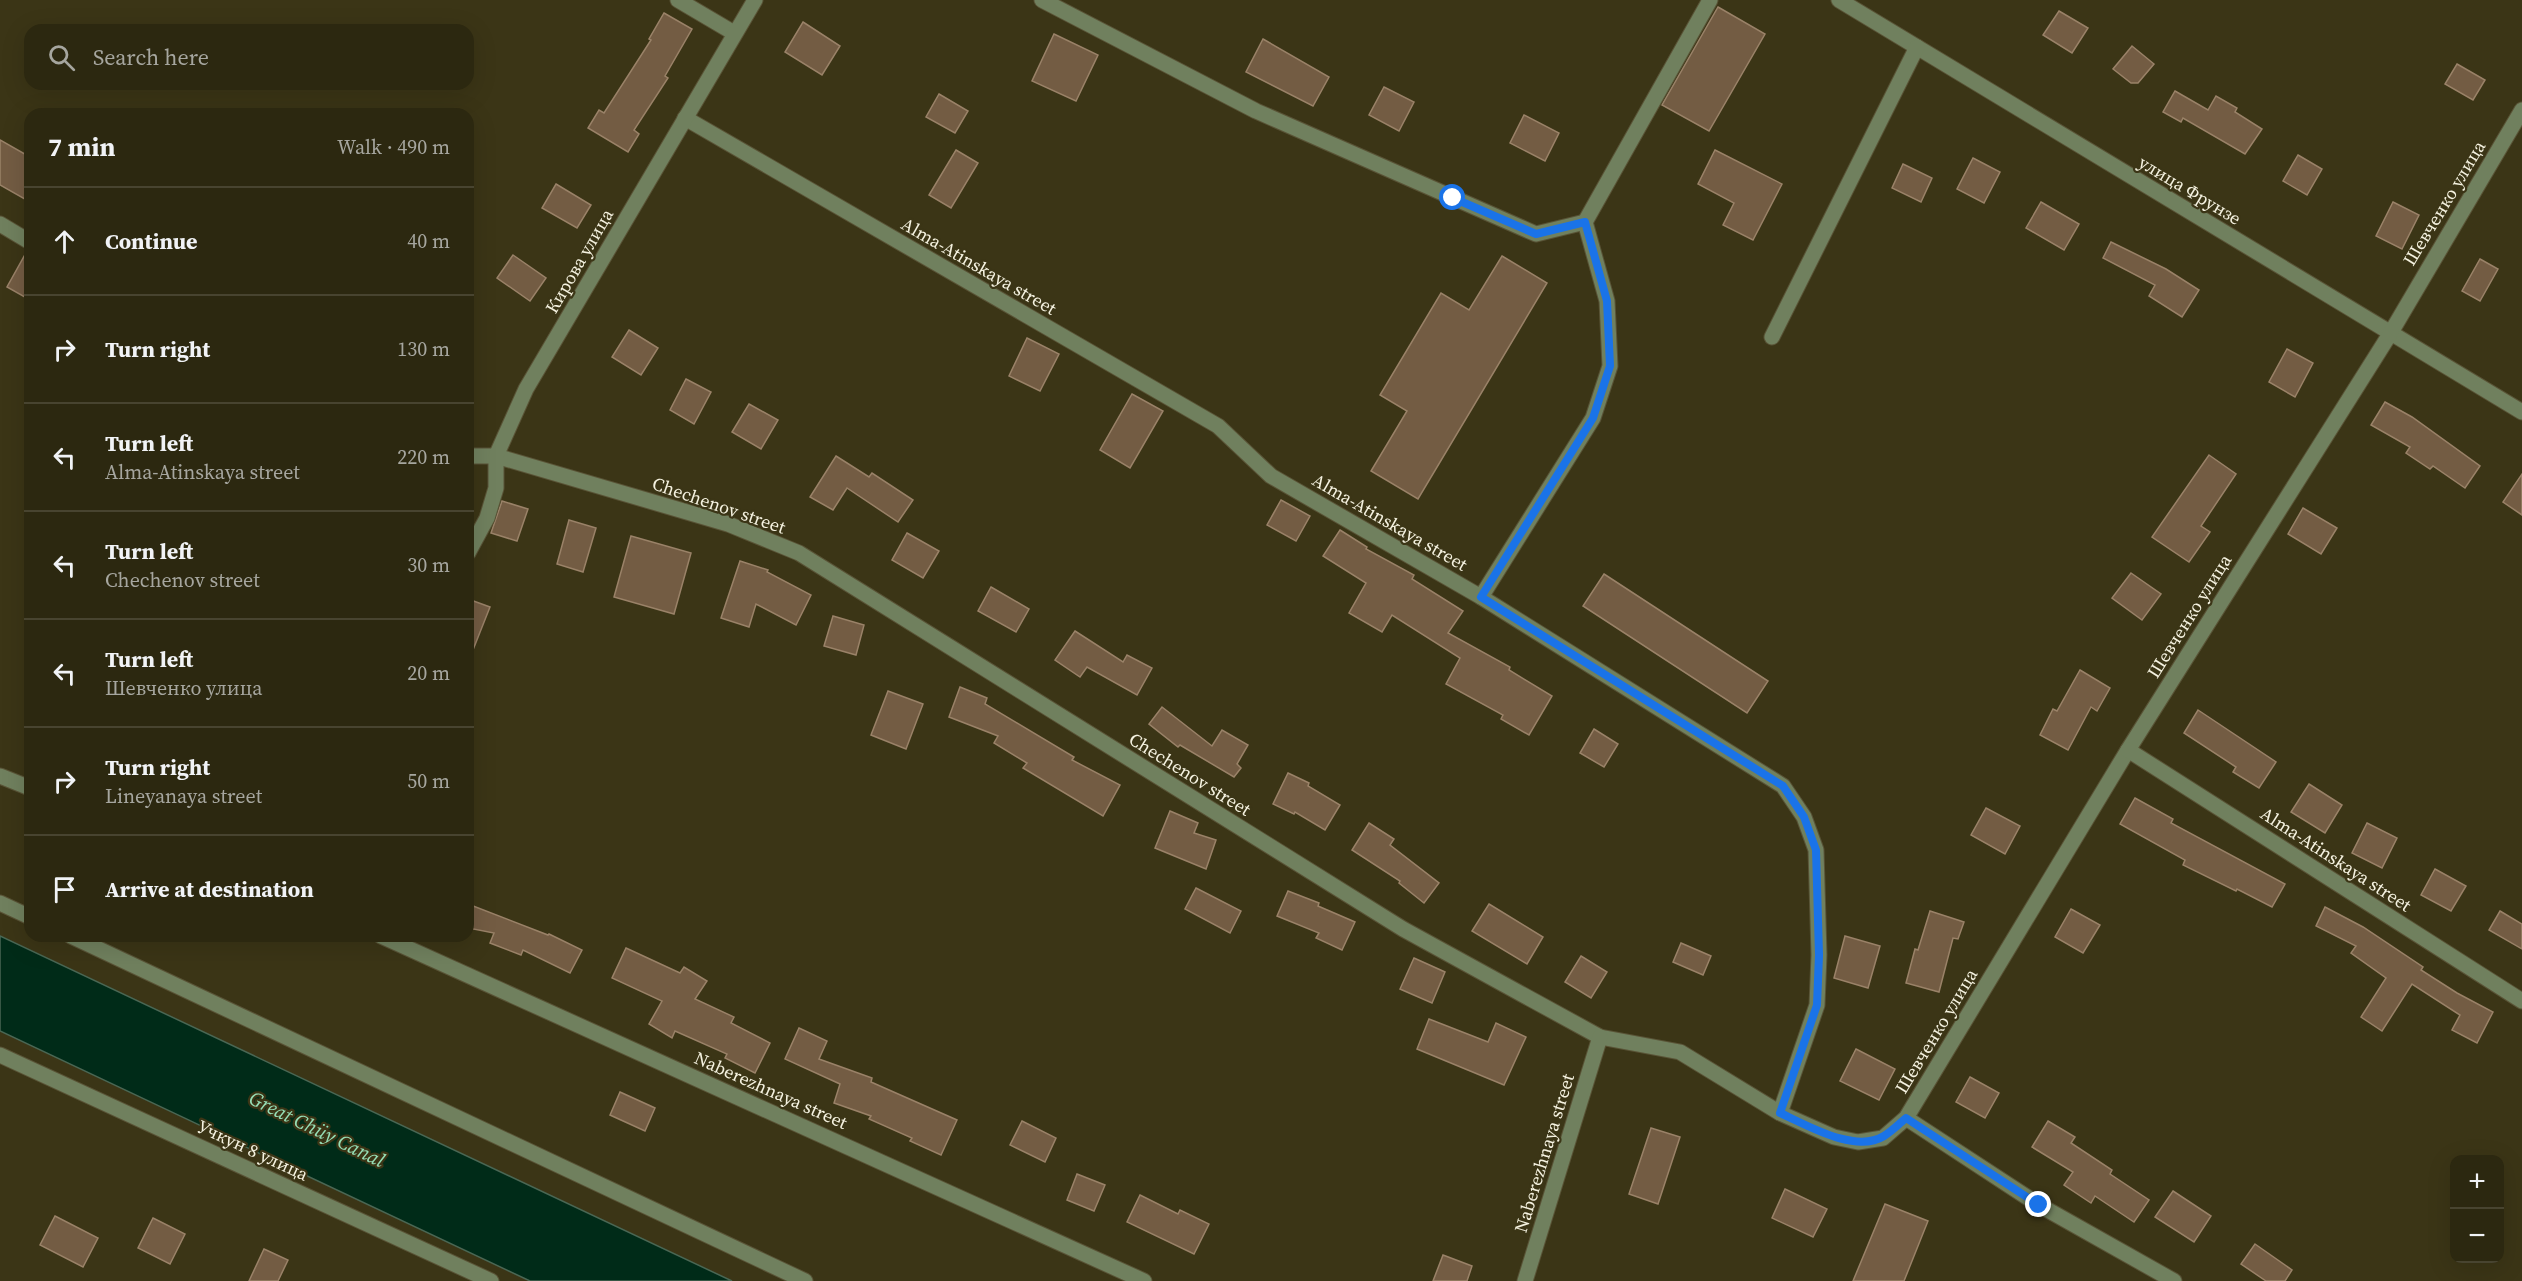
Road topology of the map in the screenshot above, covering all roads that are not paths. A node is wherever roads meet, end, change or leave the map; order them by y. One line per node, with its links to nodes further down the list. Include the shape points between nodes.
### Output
1 (678, 0): 6 (street)
2 (755, 0): 6 (street, Кирова улица)
3 (1042, 0): 10 (street, via 1256,111 1536,234)
4 (1710, 0): 10 (street)
5 (1839, 0): 7 (street, улица Фрунзе)
6 (734, 33): 9 (street, Кирова улица)
7 (1917, 47): 13 (street, улица Фрунзе); 14 (street)
8 (2522, 110): 13 (street, Шевченко улица)
9 (685, 118): 17 (street, Кирова улица, via 526,389); 19 (street, Alma-Atinskaya street, via 1218,426 1271,476)
10 (1585, 222): 19 (street, via 1607,301 1610,366 1593,418)
11 (0, 224): 12 (street)
12 (24, 238)
13 (2390, 334): 15 (street, улица Фрунзе); 20 (street, Шевченко улица)
14 (1772, 337)
15 (2522, 412)
16 (474, 456): 17 (street, Chechenov street)
17 (496, 456): 18 (street, Кирова улица, via 496,488 488,518); 28 (street, Chechenov street, via 728,524 799,553 1403,929)
18 (474, 542)
19 (1481, 597): 30 (street, Alma-Atinskaya street, via 1783,786 1804,817 1816,850 1817,1005)
20 (2128, 750): 27 (street, Alma-Atinskaya street); 31 (street, Шевченко улица)
21 (0, 776): 22 (street)
22 (24, 786)
23 (0, 903): 24 (street)
24 (24, 914)
25 (84, 942): 34 (street)
26 (394, 942): 35 (street, Naberezhnaya street)
27 (2522, 1001)
28 (1600, 1037): 30 (street, Chechenov street, via 1680,1053); 36 (street, Naberezhnaya street)
29 (0, 1055): 33 (street, Учкун 8 улица)
30 (1780, 1113): 32 (street, Chechenov street, via 1834,1137 1858,1142)
31 (1906, 1118): 32 (street, Шевченко улица); 37 (street, via 2039,1205)
32 (1883, 1138)
33 (490, 1281)
34 (805, 1281)
35 (1144, 1281)
36 (1525, 1281)
37 (2174, 1281)

